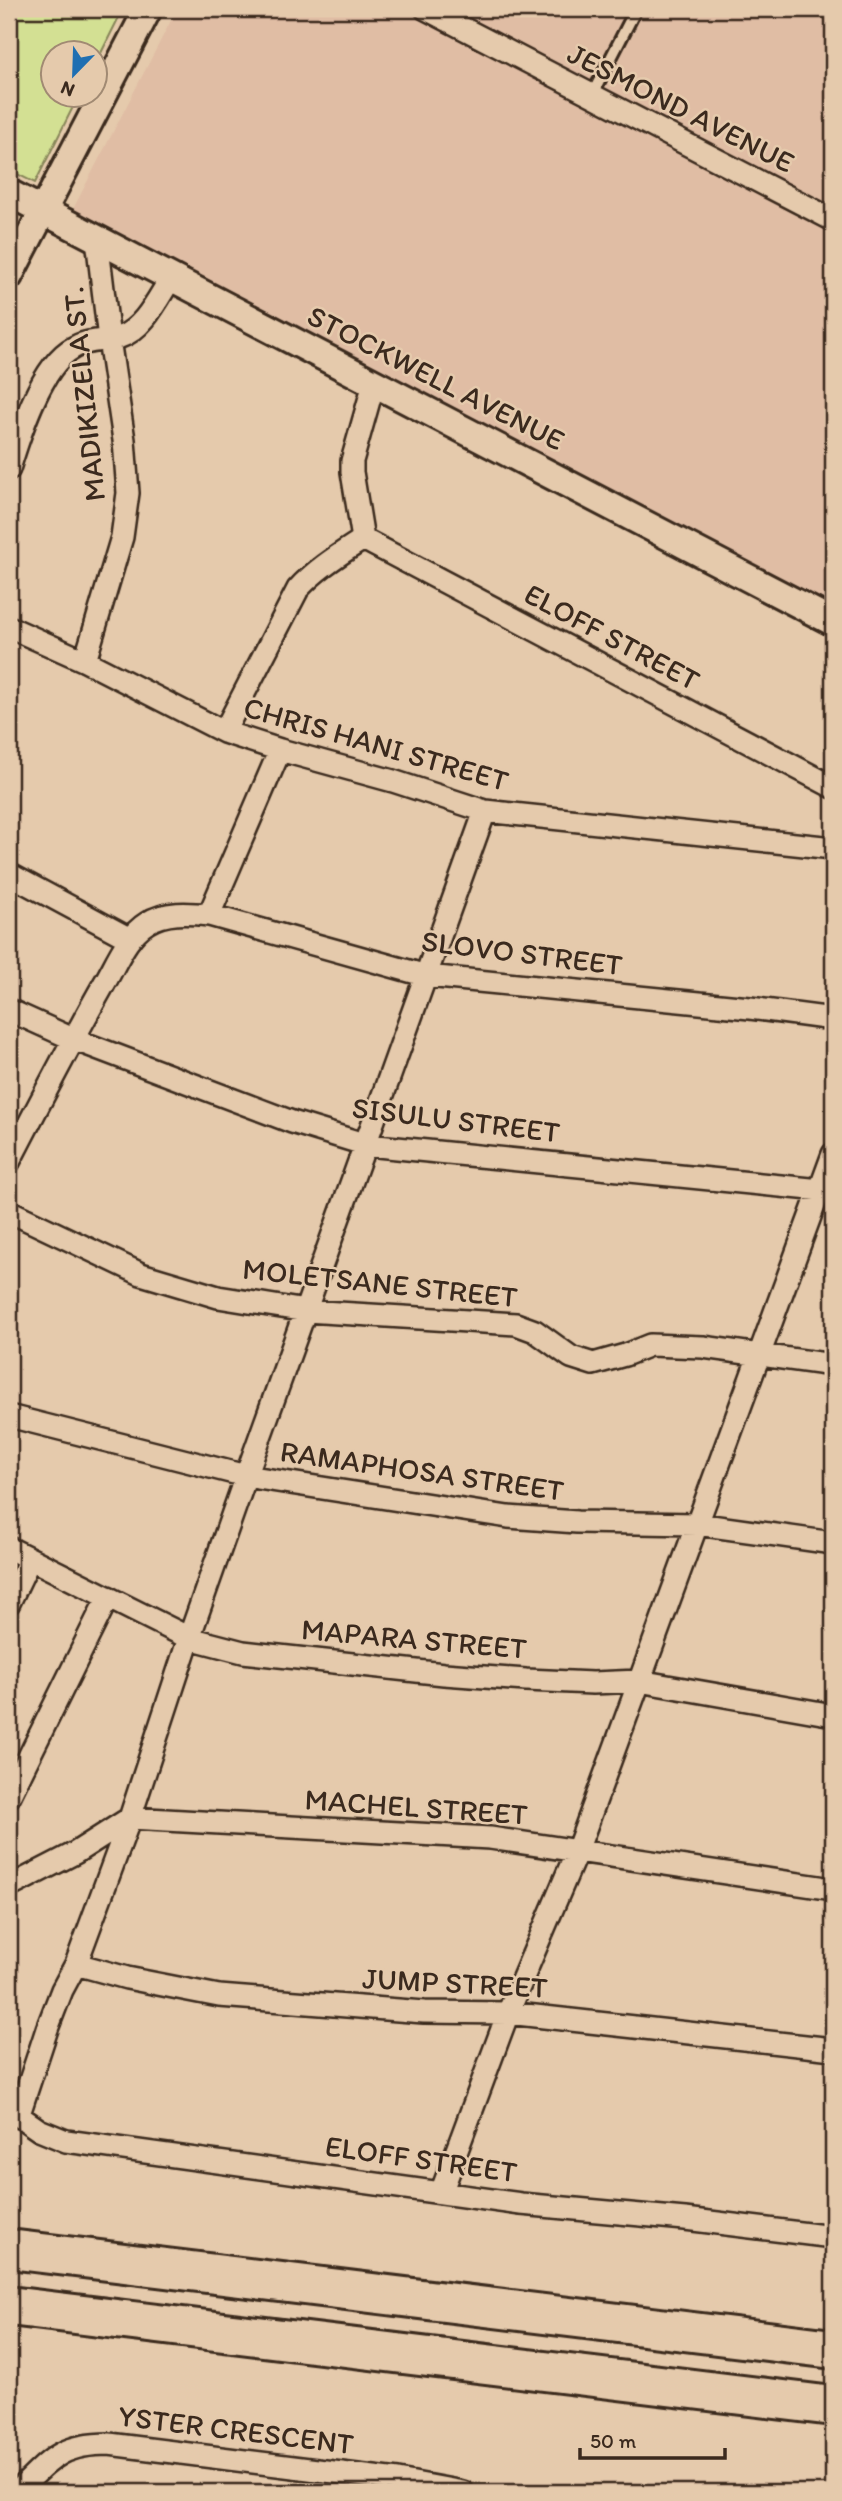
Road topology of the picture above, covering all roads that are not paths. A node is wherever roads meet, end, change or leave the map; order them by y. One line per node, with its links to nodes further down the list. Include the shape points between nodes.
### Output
1 (148, 9): 6 (street)
2 (426, 9): 4 (street, JESMOND AVENUE)
3 (636, 9): 4 (lane)
4 (592, 95): 7 (street, JESMOND AVENUE)
5 (9, 193): 6 (street, STOCKWELL AVENUE)
6 (43, 211): 8 (street, STOCKWELL AVENUE); 9 (street)
7 (833, 220)
8 (97, 239): 10 (street, STOCKWELL AVENUE); 11 (street, MADIKIZELA ST.)
9 (9, 276)
10 (172, 278): 11 (street, via 142,322 122,337); 12 (street, STOCKWELL AVENUE)
11 (109, 340): 13 (street, via 72,348 54,366 31,407); 17 (street, MADIKIZELA ST., via 128,503)
12 (374, 383): 14 (street, via 352,461); 15 (street, STOCKWELL AVENUE)
13 (9, 469)
14 (363, 539): 18 (street, via 325,563 298,589); 20 (street, ELOFF STREET)
15 (833, 622)
16 (9, 627): 17 (street, CHRIS HANI STREET)
17 (85, 662): 18 (street, CHRIS HANI STREET)
18 (224, 732): 19 (street, CHRIS HANI STREET)
19 (279, 750): 21 (street, CHRIS HANI STREET); 24 (street)
20 (833, 788)
21 (485, 811): 22 (street, CHRIS HANI STREET); 26 (street)
22 (833, 848)
23 (9, 874): 25 (street)
24 (209, 915): 25 (street, via 164,916 147,923); 26 (street, SLOVO STREET)
25 (130, 939): 29 (street)
26 (427, 976): 28 (street, SLOVO STREET); 30 (street)
27 (9, 1010): 29 (street, SISULU STREET)
28 (833, 1019)
29 (73, 1039): 30 (street, SISULU STREET, via 292,1122); 32 (street)
30 (367, 1145): 33 (street, SISULU STREET); 35 (street)
31 (833, 1154): 33 (street)
32 (9, 1163)
33 (827, 1190): 36 (street)
34 (9, 1210): 35 (street, MOLETSANE STREET, via 141,1274 218,1297)
35 (306, 1311): 36 (street, MOLETSANE STREET, via 516,1324 535,1331 571,1357 593,1364 650,1345); 39 (street)
36 (760, 1355): 37 (street, MOLETSANE STREET); 40 (street)
37 (833, 1365)
38 (9, 1416): 39 (street, RAMAPHOSA STREET)
39 (246, 1476): 40 (street, RAMAPHOSA STREET, via 508,1517); 46 (street)
40 (697, 1524): 41 (street, RAMAPHOSA STREET); 47 (street)
41 (833, 1543)
42 (9, 1548): 43 (street, MAPARA STREET)
43 (30, 1559): 44 (street, MAPARA STREET); 45 (street)
44 (108, 1597): 46 (street, MAPARA STREET); 49 (street)
45 (9, 1603)
46 (189, 1638): 47 (street, MAPARA STREET, via 243,1652 431,1672 553,1681); 50 (street)
47 (639, 1681): 48 (street, MAPARA STREET); 51 (street)
48 (833, 1715)
49 (9, 1797)
50 (130, 1818): 51 (street, MACHEL STREET, via 490,1838); 52 (street); 54 (street)
51 (577, 1852): 53 (street, MACHEL STREET); 55 (street)
52 (9, 1887)
53 (833, 1889)
54 (76, 1964): 55 (street, JUMP STREET, via 219,1996 412,2011); 57 (street)
55 (508, 2013): 56 (street, JUMP STREET); 58 (street)
56 (833, 2049)
57 (14, 2112): 58 (street, ELOFF STREET, via 65,2141)
58 (442, 2193): 59 (street, ELOFF STREET)
59 (833, 2237)
60 (9, 2249): 62 (highway)
61 (9, 2306): 63 (highway)
62 (833, 2349)
63 (833, 2406)
64 (432, 2489): 65 (street, YSTER CRESCENT, via 100,2444 61,2452); 66 (street, YSTER CRESCENT)
65 (17, 2492)
66 (463, 2492)

